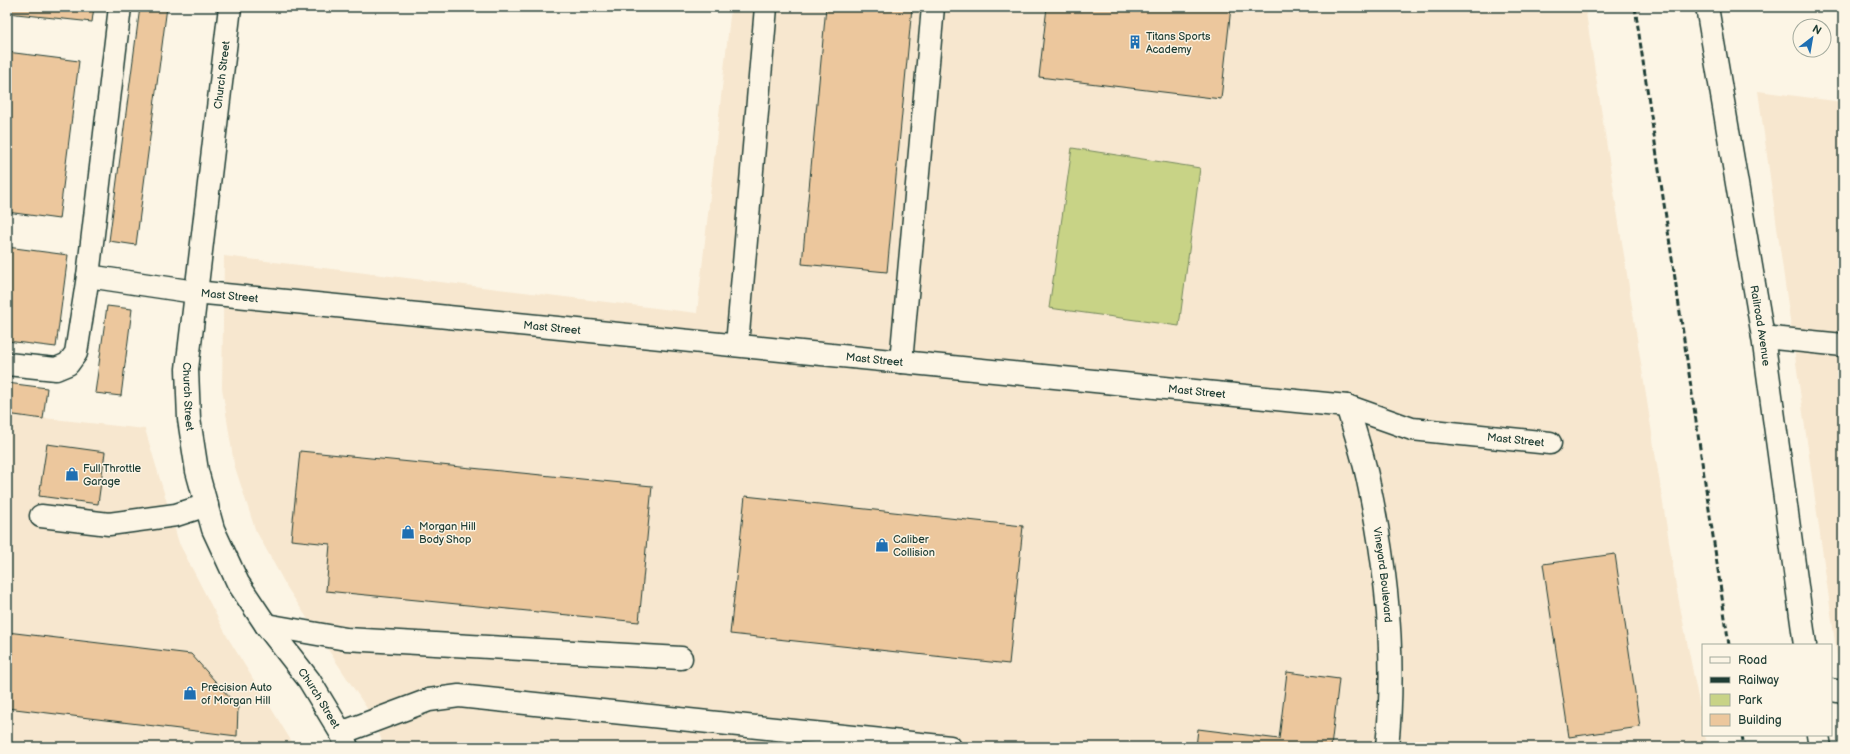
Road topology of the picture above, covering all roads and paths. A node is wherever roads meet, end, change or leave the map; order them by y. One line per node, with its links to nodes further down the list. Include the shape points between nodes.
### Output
1 (120, 7): 6 (street)
2 (230, 7): 7 (street, Church Street)
3 (766, 7): 9 (street)
4 (933, 7): 11 (street)
5 (1707, 7): 8 (street, Railroad Avenue)
6 (88, 276): 7 (street, Mast Street); 12 (street, via 80,339 76,353 68,364 56,369)
7 (195, 292): 9 (street, Mast Street); 15 (street, Church Street, via 188,369 189,419 197,471)
8 (1763, 337): 10 (street); 18 (street, Railroad Avenue)
9 (737, 345): 11 (street, Mast Street)
10 (1843, 345)
11 (901, 362): 13 (street, Mast Street)
12 (7, 364)
13 (1347, 406): 14 (street, Mast Street, via 1412,429); 25 (street, Vineyard Boulevard, via 1369,484 1383,562 1392,673)
14 (1550, 443)
15 (207, 505): 16 (street, via 176,515 109,524); 17 (street, Church Street, via 213,529 238,583)
16 (41, 516)
17 (266, 625): 19 (street, via 346,639); 23 (street, Church Street, via 308,680)
18 (1805, 644)
19 (681, 658)
20 (1832, 690): 21 (street)
21 (1843, 692)
22 (1818, 736): 26 (street)
23 (344, 740): 24 (street, via 429,700 459,696)
24 (950, 747)
25 (1387, 747)
26 (1820, 747)

